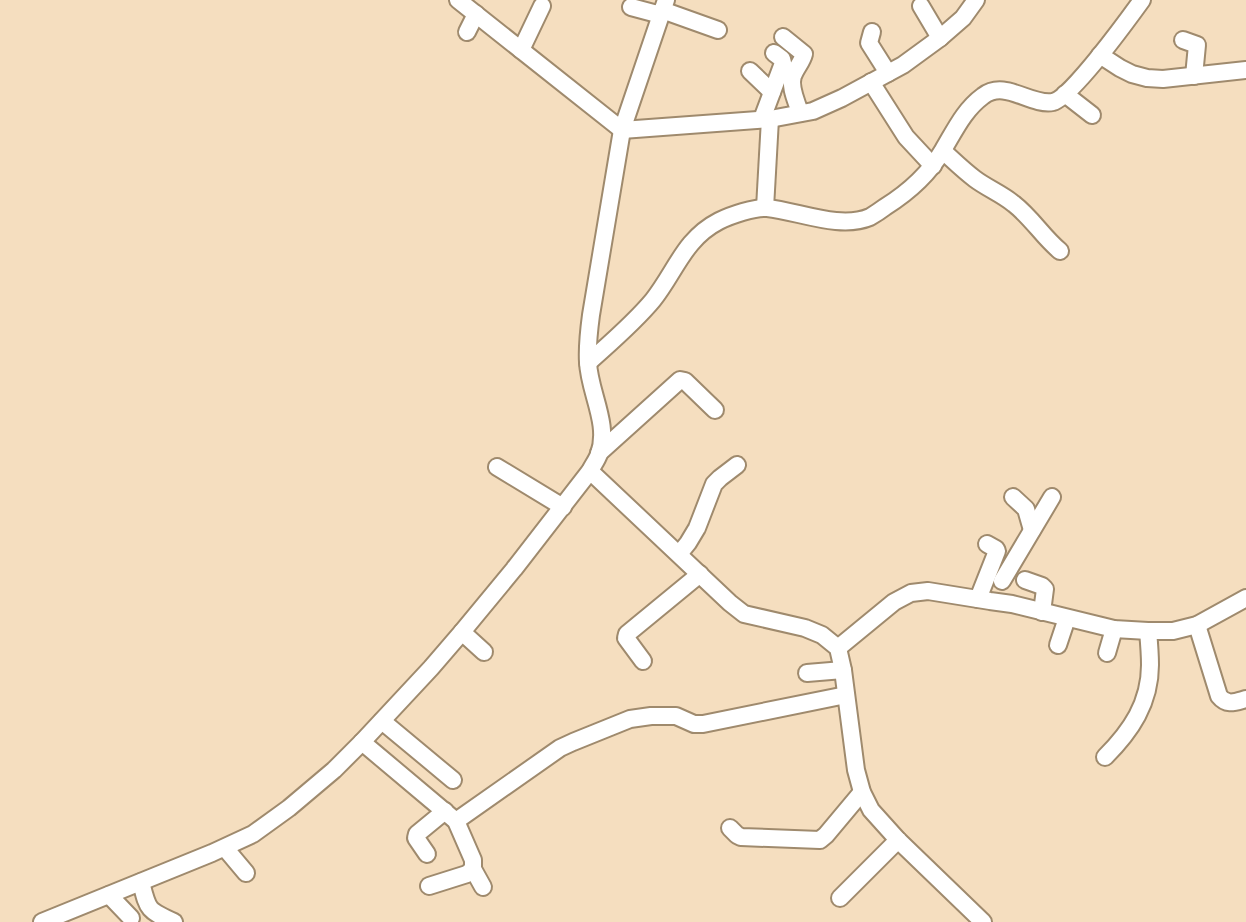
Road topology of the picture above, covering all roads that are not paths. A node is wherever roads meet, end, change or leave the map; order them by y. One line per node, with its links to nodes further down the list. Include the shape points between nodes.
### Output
1 (458, 0): 8 (street)
2 (976, 0): 13 (street)
3 (1142, 0): 17 (street)
4 (542, 6): 15 (street)
5 (921, 6): 13 (street)
6 (631, 7): 7 (street)
7 (663, 8): 9 (street); 28 (street)
8 (476, 14): 10 (street); 15 (street)
9 (718, 30)
10 (467, 32)
11 (872, 32): 20 (street, via 869,43)
12 (783, 37): 25 (street, via 804,54 791,83)
13 (940, 38): 20 (street)
14 (1183, 40): 21 (street, via 1197,45)
15 (521, 50): 28 (street)
16 (774, 52): 23 (street, via 783,63)
17 (1100, 55): 21 (street, via 1132,74 1147,78); 24 (street)
18 (1246, 70): 21 (street)
19 (750, 71): 23 (street)
20 (888, 73): 22 (street)
21 (1194, 76)
22 (871, 82): 25 (street, via 843,98); 30 (street, via 906,137)
23 (772, 92): 27 (street)
24 (1065, 94): 26 (street); 29 (street, via 1050,102 999,90 986,94 970,106)
25 (800, 113): 27 (street)
26 (1092, 115)
27 (766, 119): 28 (street); 31 (street)
28 (622, 130): 33 (street, via 591,315)
29 (943, 151): 30 (street); 32 (street, via 975,179 1014,204)
30 (933, 166): 31 (street, via 916,184 870,217 852,221 828,219)
31 (765, 208): 33 (street, via 719,221 698,236 654,298)
32 (1060, 251)
33 (588, 363): 35 (street, via 603,436)
34 (715, 410): 35 (street, via 680,380)
35 (600, 453): 38 (street)
36 (736, 465): 44 (street, via 714,484 697,528)
37 (497, 467): 41 (street)
38 (590, 471): 41 (street); 44 (street)
39 (1013, 497): 42 (street, via 1026,509)
40 (1052, 497): 42 (street)
41 (563, 507): 54 (street)
42 (1032, 530): 47 (street)
43 (987, 544): 47 (street, via 997,551)
44 (679, 554): 45 (street)
45 (700, 574): 56 (street, via 744,614 805,628); 59 (street, via 627,634)
46 (1025, 580): 49 (street, via 1045,588)
47 (991, 594): 49 (street); 56 (street, via 911,593 894,602)
48 (1246, 598): 51 (street)
49 (1042, 612): 50 (street)
50 (1068, 618): 52 (street); 55 (street)
51 (1197, 625): 53 (street, via 1173,631); 63 (street, via 1219,696 1229,703)
52 (1114, 629): 53 (street); 58 (street)
53 (1148, 631): 66 (street, via 1149,685 1134,723)
54 (462, 632): 57 (street); 64 (street)
55 (1058, 645)
56 (838, 648): 60 (street)
57 (484, 652)
58 (1107, 653)
59 (643, 661)
60 (843, 670): 61 (street); 62 (street)
61 (807, 673)
62 (846, 695): 68 (street); 69 (street, via 704,724 666,715 630,719 560,748)
63 (1246, 699)
64 (382, 721): 65 (street); 67 (street)
65 (362, 742): 69 (street); 72 (street, via 290,808)
66 (1105, 757)
67 (453, 780)
68 (862, 792): 70 (street, via 819,840 741,837); 71 (street, via 871,810)
69 (451, 816): 73 (street, via 417,834); 75 (street, via 473,860)
70 (730, 828)
71 (898, 840): 74 (street); 82 (street)
72 (225, 848): 76 (street); 77 (street)
73 (427, 854)
74 (926, 867): 78 (street, via 922,874); 86 (street)
75 (473, 868): 79 (street, via 467,874); 80 (street)
76 (246, 873)
77 (141, 882): 81 (street); 85 (street, via 149,909)
78 (926, 885)
79 (429, 886)
80 (483, 887)
81 (109, 895): 83 (street); 84 (street)
82 (840, 898)
83 (130, 918)
84 (42, 922)
85 (174, 922)
86 (983, 922)

